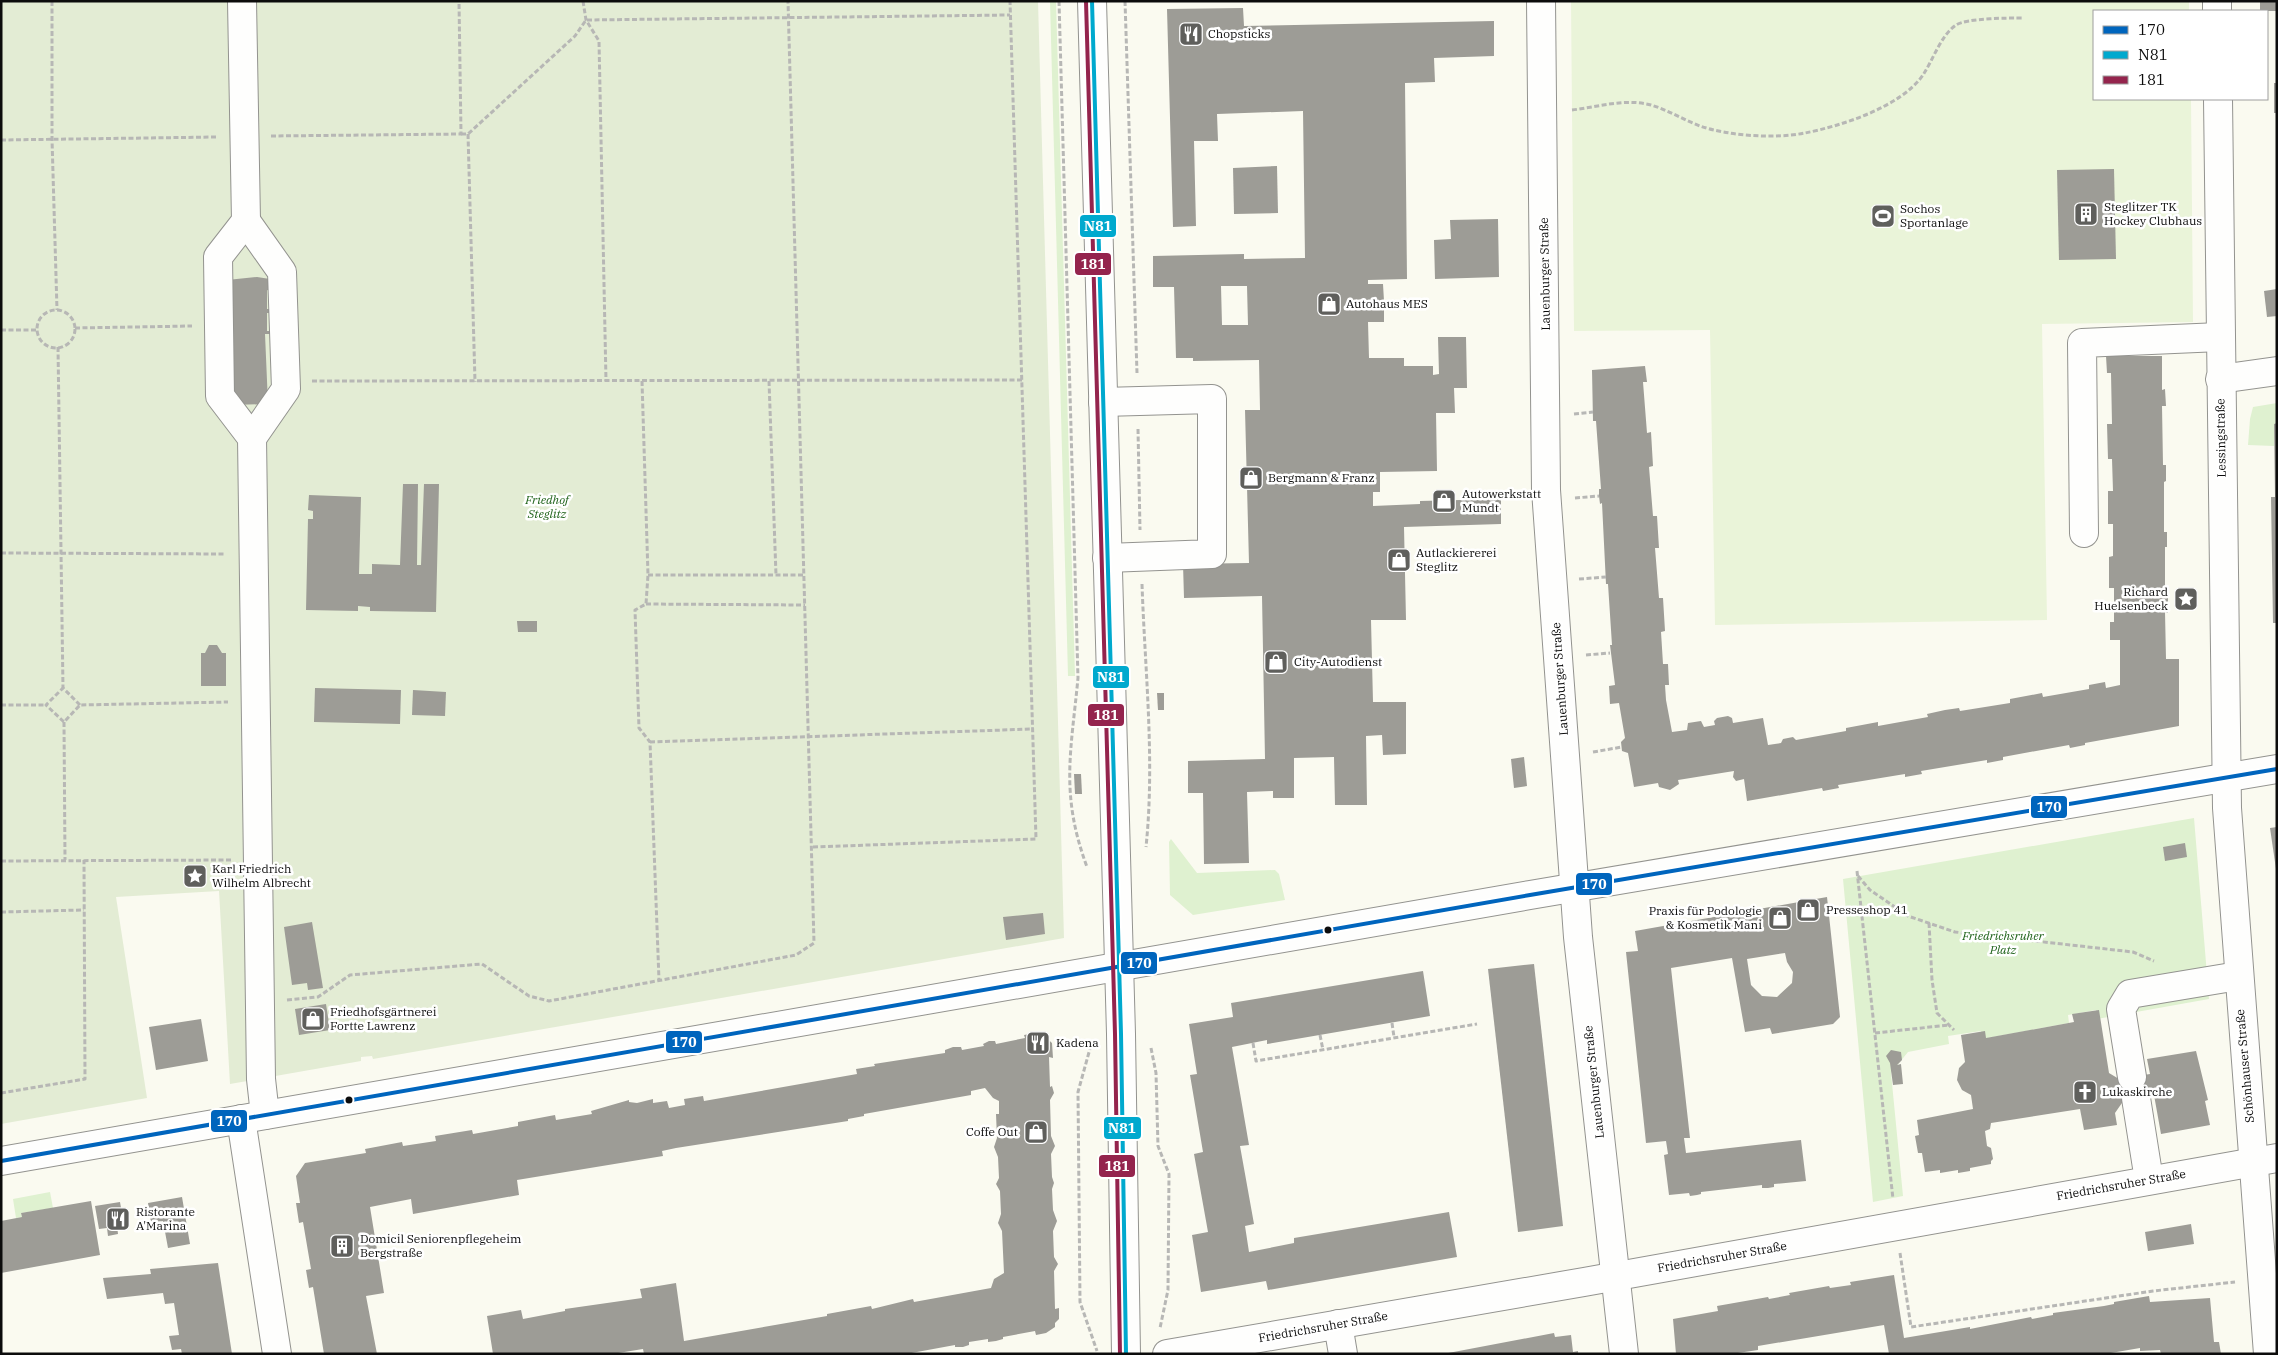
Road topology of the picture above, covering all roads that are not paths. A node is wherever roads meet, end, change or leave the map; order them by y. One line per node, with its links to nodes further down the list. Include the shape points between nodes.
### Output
1 (242, 1): 5 (street)
2 (1092, 1): 9 (street)
3 (1541, 1): 15 (street, Lauenburger Straße, via 1546,490)
4 (2218, 100): 6 (street, Lessingstraße)
5 (246, 222): 10 (street, via 218,257 220,396); 10 (street, via 282,272 286,389)
6 (2220, 337): 8 (street, Lessingstraße); 11 (street, via 2082,343)
7 (2277, 371): 8 (street)
8 (2220, 379): 14 (street, Lessingstraße)
9 (1103, 402): 12 (street); 12 (street, via 1212,400 1212,554)
10 (252, 438): 18 (street, via 261,1002 261,1079)
11 (2084, 533)
12 (1107, 558): 16 (street)
13 (2277, 769): 14 (street)
14 (2226, 778): 15 (street); 17 (street, Schönhauser Straße)
15 (1574, 887): 16 (street); 22 (street, Lauenburger Straße)
16 (1119, 967): 18 (street); 26 (street)
17 (2238, 976): 19 (street, Schönhauser Straße); 21 (street, via 2130,994 2121,1008)
18 (253, 1117): 20 (street); 25 (street)
19 (2265, 1160): 21 (street, Friedrichsruher Straße); 29 (street, Schönhauser Straße)
20 (1, 1161)
21 (2149, 1180): 22 (street, Friedrichsruher Straße)
22 (1616, 1276): 23 (street, Friedrichsruher Straße); 28 (street, Lauenburger Straße)
23 (1338, 1324): 24 (street, Friedrichsruher Straße); 27 (street)
24 (1163, 1344)
25 (277, 1354)
26 (1126, 1354)
27 (1343, 1354)
28 (1624, 1354)
29 (2268, 1354)

